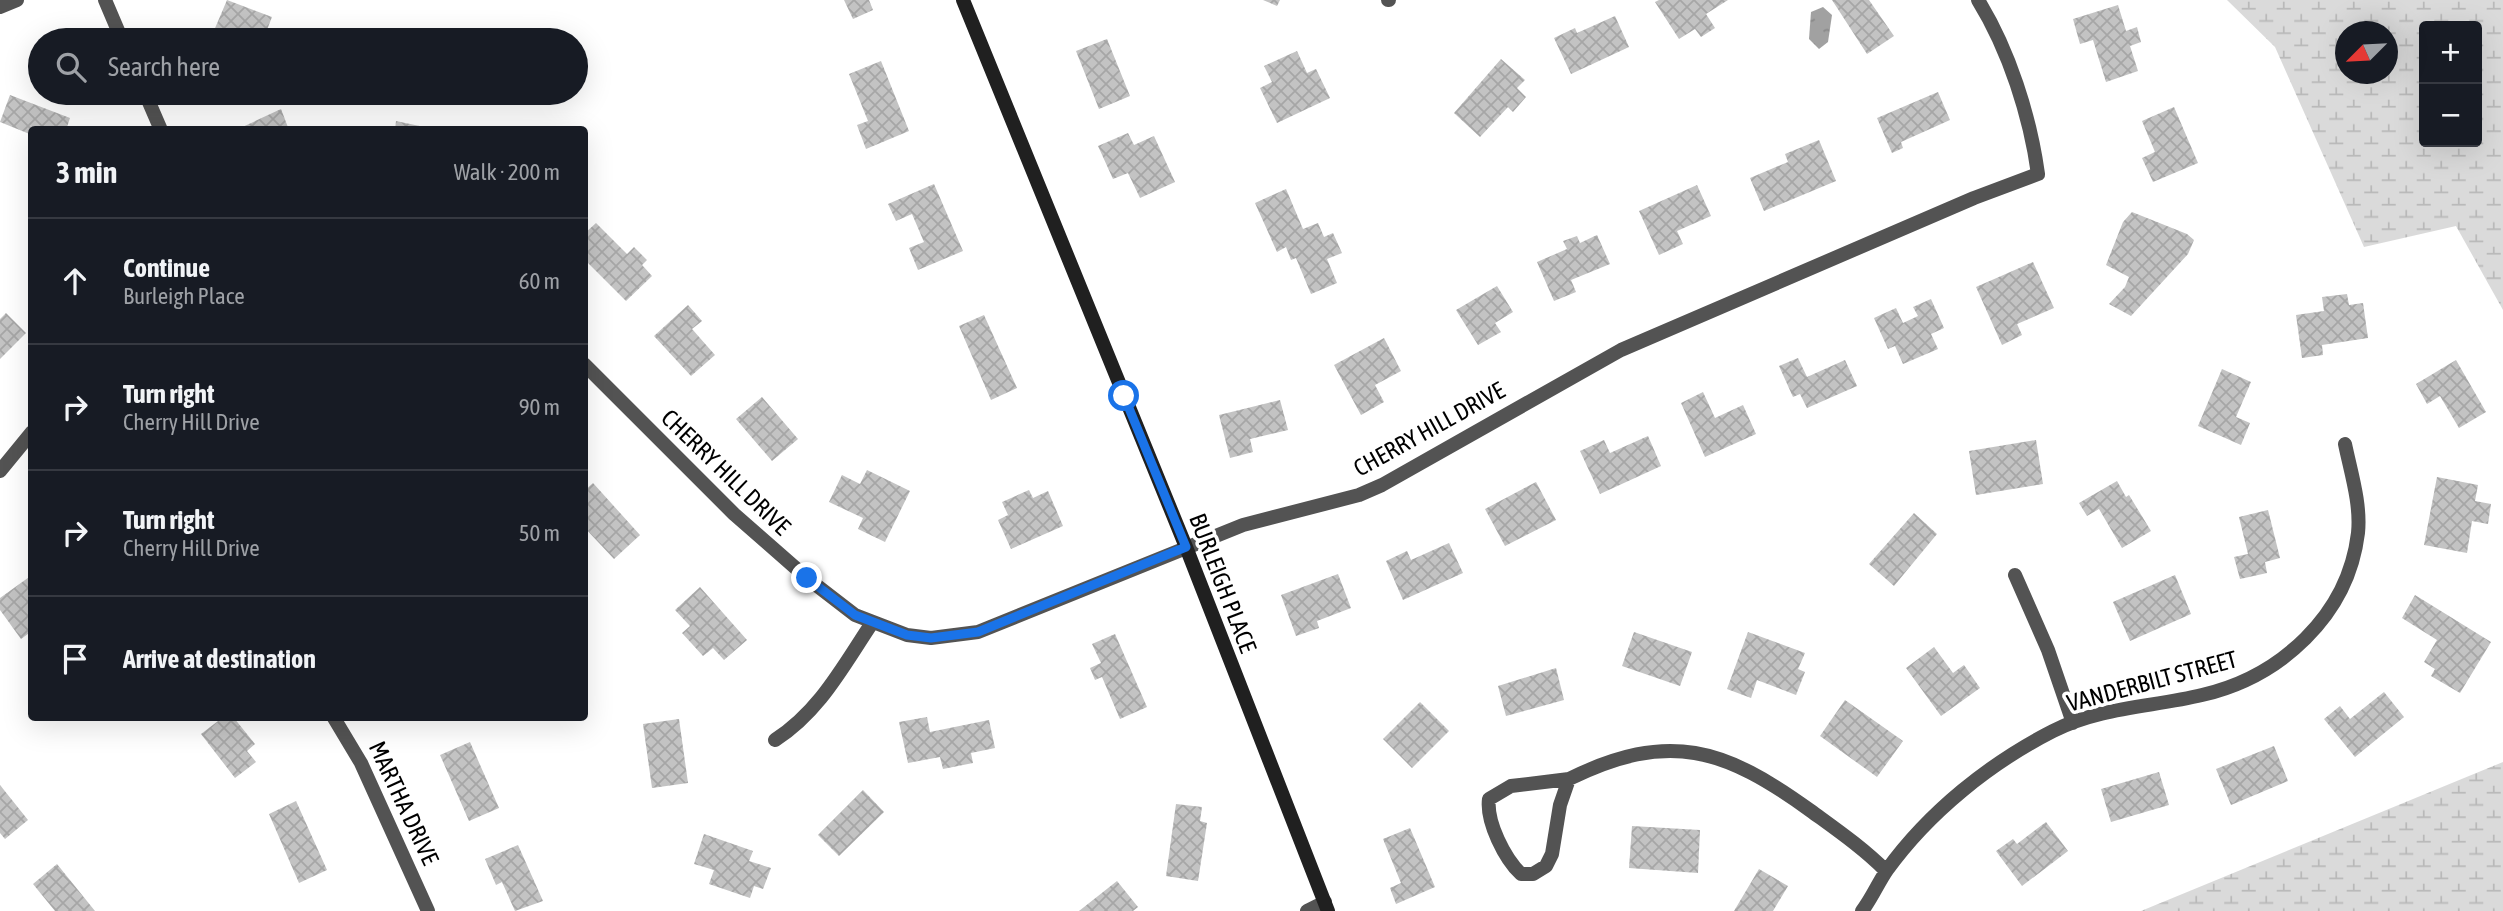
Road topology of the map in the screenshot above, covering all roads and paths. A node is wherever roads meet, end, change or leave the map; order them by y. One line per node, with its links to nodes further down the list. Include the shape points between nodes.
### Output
1 (17, 0): 5 (street)
2 (105, 0): 6 (street)
3 (963, 0): 13 (street, BURLEIGH PLACE)
4 (1978, 0): 13 (street, CHERRY HILL DRIVE, via 2018,92 2038,174 1621,350 1382,485 1243,525)
5 (0, 7)
6 (117, 28)
7 (150, 105): 8 (street)
8 (159, 126)
9 (588, 368): 15 (street, CHERRY HILL DRIVE, via 734,514 807,578)
10 (28, 444): 12 (street)
11 (2345, 444): 17 (street, VANDERBILT STREET, via 2357,499 2358,533 2350,567 2326,616 2310,635 2246,681)
12 (0, 471)
13 (1186, 547): 15 (street, CHERRY HILL DRIVE, via 978,632 931,638); 21 (street, BURLEIGH PLACE)
14 (2015, 575): 17 (street)
15 (872, 623): 18 (street, via 825,695 796,727)
16 (336, 721): 22 (street, MARTHA DRIVE, via 362,762)
17 (2073, 723): 20 (street, VANDERBILT STREET, via 2027,746 1960,793)
18 (775, 740)
19 (1569, 779): 19 (street, via 1511,786 1489,799 1492,820 1510,864 1521,874 1533,874 1546,866); 20 (street, via 1618,757 1647,751 1675,751 1729,762 1783,791)
20 (1886, 871): 24 (street, VANDERBILT STREET)
21 (1326, 907): 23 (street)
22 (428, 911)
23 (1307, 911)
24 (1863, 911)

